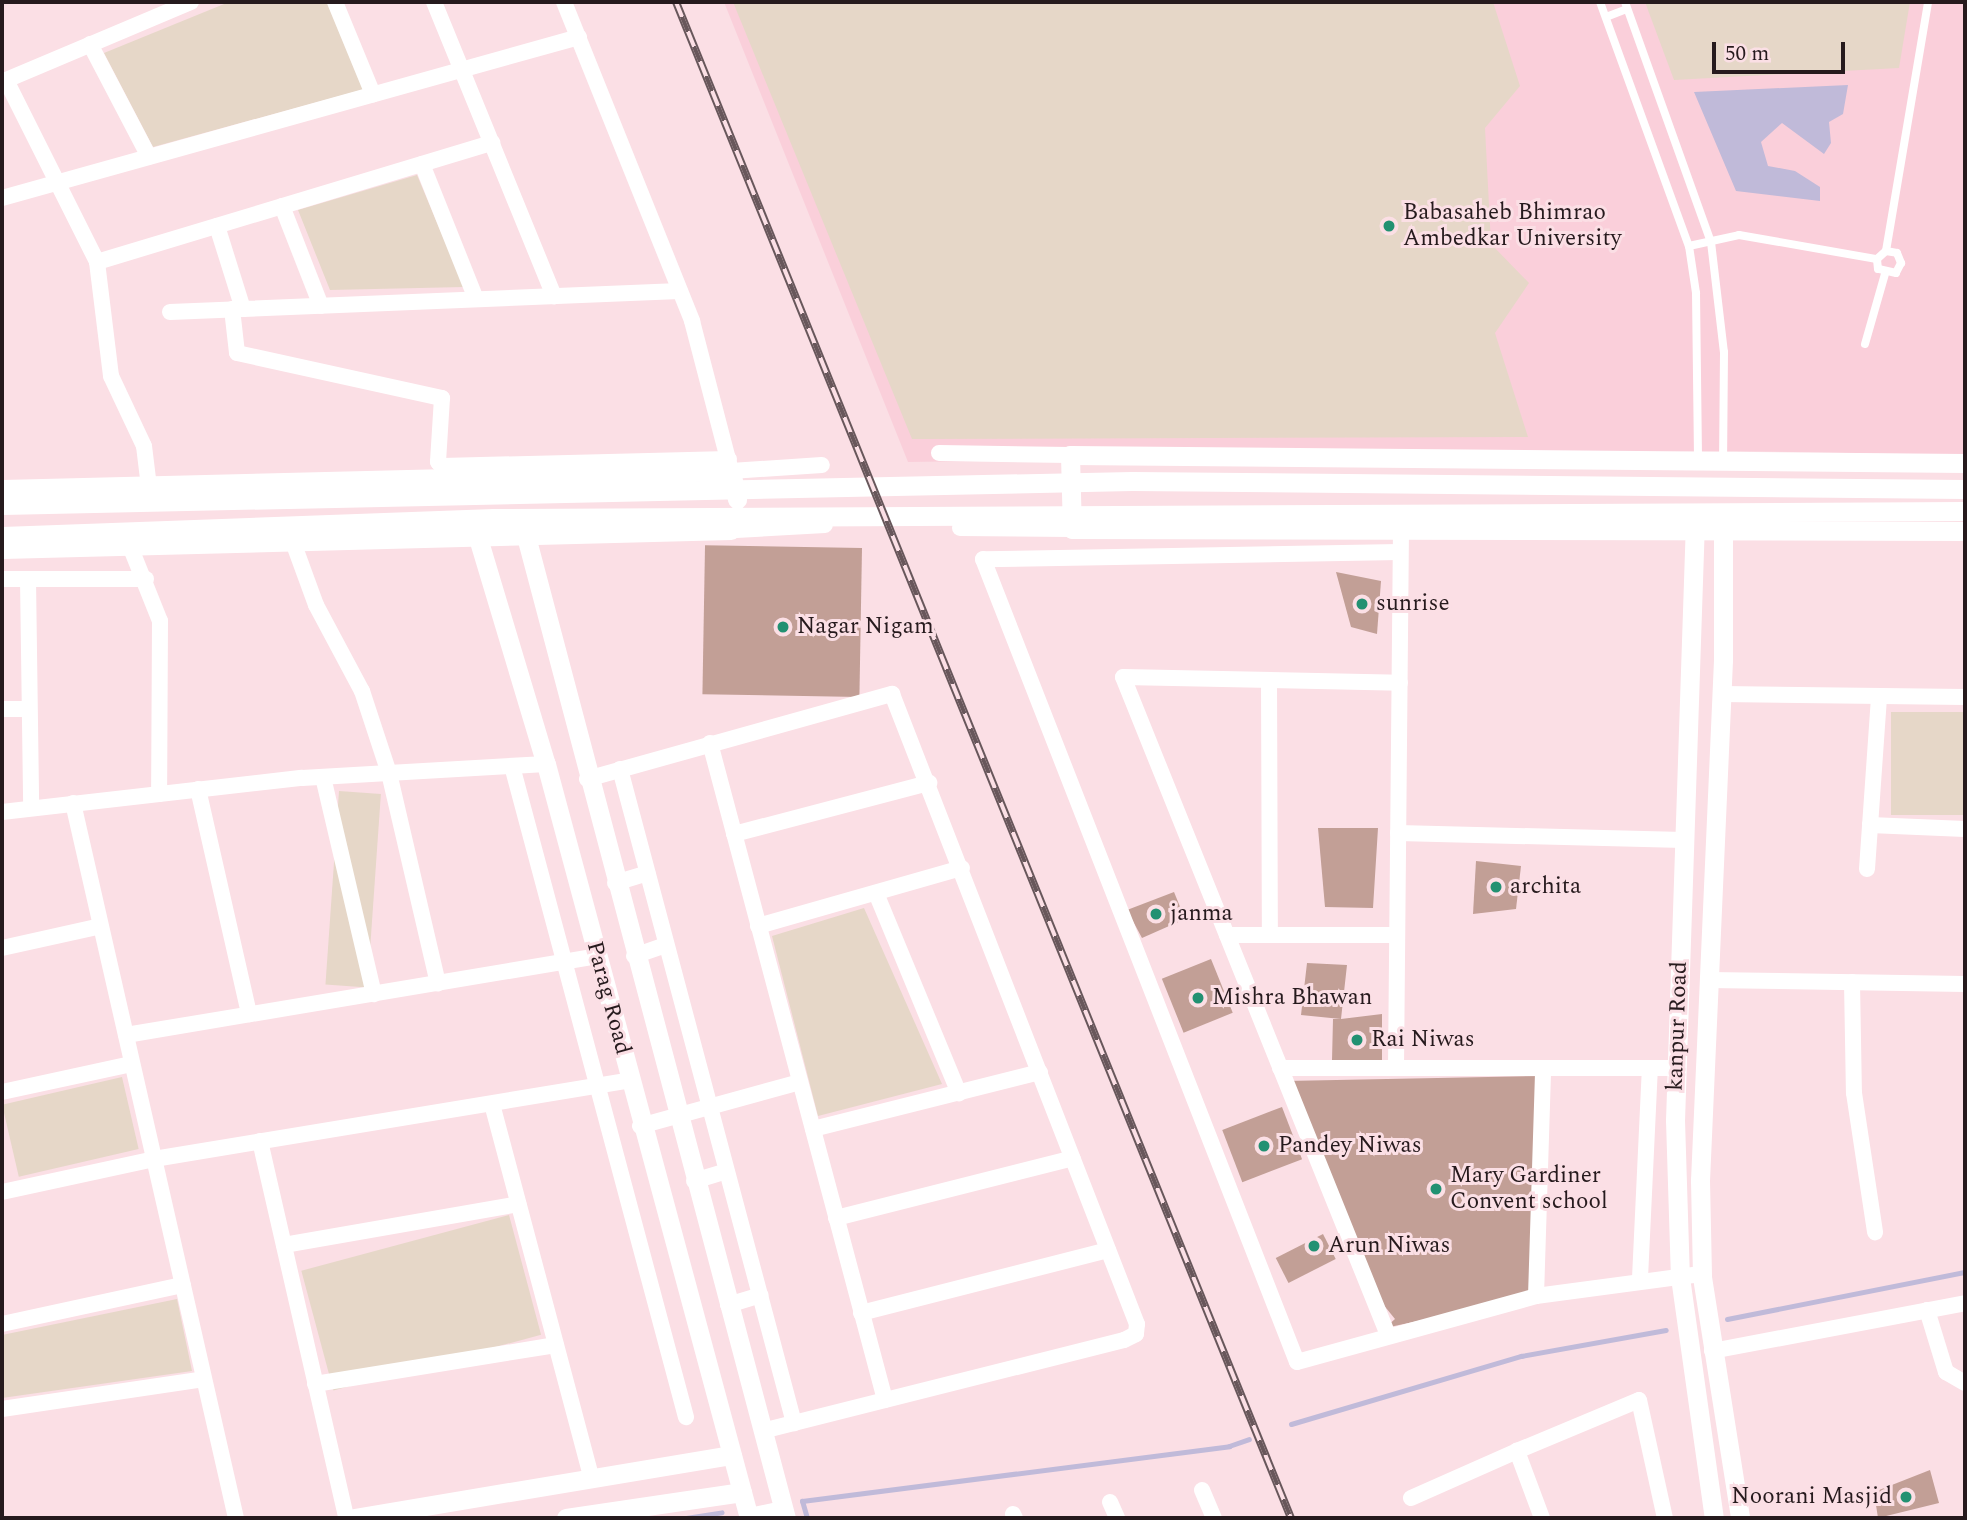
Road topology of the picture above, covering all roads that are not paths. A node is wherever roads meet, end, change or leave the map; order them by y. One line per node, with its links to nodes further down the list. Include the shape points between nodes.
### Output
1 (191, 2): 10 (street)
2 (335, 2): 12 (street)
3 (434, 2): 11 (street)
4 (564, 2): 9 (street)
5 (1600, 2): 8 (lane)
6 (1928, 2): 22 (lane)
7 (1626, 5): 8 (lane); 20 (lane)
8 (1606, 17): 21 (lane)
9 (579, 37): 11 (street); 26 (street)
10 (90, 44): 14 (street); 16 (street, via 6,80)
11 (462, 70): 12 (street); 13 (street)
12 (373, 94): 14 (street)
13 (492, 143): 15 (street); 27 (street)
14 (149, 157): 16 (street)
15 (422, 164): 18 (street); 28 (street)
16 (56, 183): 17 (street); 24 (street)
17 (2, 198)
18 (282, 206): 19 (street); 29 (street)
19 (217, 226): 24 (street); 30 (street)
20 (1712, 242): 21 (lane); 23 (lane, via 1739,235); 36 (lane, via 1724,352)
21 (1689, 246): 35 (lane, via 1696,293)
22 (1886, 251): 23 (lane); 25 (lane, via 1897,253 1901,263 1896,273)
23 (1877, 259): 25 (lane)
24 (97, 262): 42 (street, via 111,376 144,446)
25 (1885, 274): 32 (lane)
26 (680, 291): 27 (street); 38 (street)
27 (554, 296): 28 (street)
28 (476, 299): 29 (street)
29 (321, 306): 30 (street)
30 (238, 309): 31 (street); 38 (street, via 237,353 442,398 442,466)
31 (170, 312)
32 (1865, 344)
33 (939, 453): 34 (street)
34 (1070, 455): 35 (street); 49 (street)
35 (1698, 463): 36 (street); 53 (street, kanpur Road)
36 (1723, 463): 37 (street); 54 (street)
37 (1965, 464)
38 (730, 465): 39 (street); 40 (street); 50 (street)
39 (822, 465)
40 (519, 478): 41 (street); 56 (street, Parag Road)
41 (466, 479): 42 (street); 57 (street, Parag Road)
42 (149, 487): 43 (street)
43 (2, 489)
44 (1965, 489): 45 (street, via 1118,481)
45 (2, 505)
46 (1965, 511): 55 (street, via 494,518)
47 (835, 525): 50 (street)
48 (960, 528): 49 (street)
49 (1072, 529): 52 (street)
50 (736, 530): 56 (street)
51 (1965, 530): 54 (street)
52 (1401, 532): 53 (street); 61 (street)
53 (1694, 532): 54 (street); 88 (street, kanpur Road)
54 (1723, 533): 67 (street)
55 (2, 536)
56 (524, 536): 57 (street); 76 (street, Parag Road)
57 (477, 537): 58 (street); 73 (street, Parag Road)
58 (293, 542): 59 (street); 75 (street, via 316,605 362,691)
59 (130, 546): 60 (street); 64 (street)
60 (2, 549)
61 (1400, 552): 66 (street); 150 (street, via 983,559 1297,1362)
62 (2, 579): 63 (street)
63 (28, 579): 64 (street); 71 (street)
64 (146, 579): 80 (street, via 160,621)
65 (1269, 680): 66 (street); 96 (street, via 1123,677); 97 (street)
66 (1400, 683): 86 (street)
67 (1722, 694): 68 (street); 104 (street)
68 (1878, 696): 69 (street); 84 (street)
69 (1965, 697)
70 (2, 709): 71 (street)
71 (29, 709): 82 (street)
72 (710, 743): 76 (street); 78 (street, via 892,694); 87 (street)
73 (546, 764): 74 (street); 102 (street, Parag Road)
74 (512, 766): 75 (street); 103 (street)
75 (389, 773): 77 (street); 106 (street)
76 (602, 775): 91 (street); 92 (street, Parag Road)
77 (323, 777): 79 (street); 108 (street)
78 (929, 783): 87 (street); 89 (street)
79 (198, 789): 80 (street); 111 (street)
80 (159, 794): 81 (street)
81 (74, 803): 82 (street); 94 (street)
82 (30, 808): 83 (street)
83 (2, 812)
84 (1870, 825): 85 (street); 90 (street)
85 (1965, 829)
86 (1398, 833): 88 (street); 98 (street)
87 (734, 834): 95 (street)
88 (1684, 841): 109 (street, kanpur Road)
89 (962, 868): 93 (street); 119 (street)
90 (1867, 869)
91 (643, 874): 92 (street); 99 (street)
92 (619, 882): 101 (street, Parag Road)
93 (876, 893): 95 (street); 124 (street)
94 (101, 926): 100 (street); 112 (street)
95 (758, 926): 121 (street)
96 (1227, 935): 97 (street); 114 (street)
97 (1270, 935): 98 (street)
98 (1397, 935): 115 (street)
99 (663, 946): 101 (street); 126 (street)
100 (2, 948)
101 (638, 954): 127 (street, Parag Road)
102 (597, 956): 103 (street); 120 (street, Parag Road)
103 (565, 962): 106 (street); 122 (street)
104 (1709, 980): 105 (street); 110 (street)
105 (1852, 982): 107 (street); 137 (street, via 1854,1093)
106 (438, 983): 108 (street)
107 (1965, 984)
108 (374, 994): 111 (street)
109 (1679, 1002): 110 (street); 118 (street, kanpur Road)
110 (1708, 1002): 140 (street)
111 (249, 1014): 112 (street)
112 (126, 1035): 113 (street)
113 (132, 1064): 123 (street); 132 (street)
114 (1280, 1068): 115 (street); 150 (street)
115 (1396, 1068): 116 (street)
116 (1543, 1068): 117 (street); 144 (street)
117 (1650, 1068): 118 (street); 142 (street)
118 (1677, 1068): 141 (street, kanpur Road)
119 (1040, 1072): 124 (street); 131 (street)
120 (629, 1080): 122 (street); 128 (street, Parag Road)
121 (800, 1082): 126 (street); 129 (street)
122 (598, 1087): 125 (street); 158 (street)
123 (2, 1092)
124 (958, 1093): 129 (street)
125 (492, 1104): 130 (street); 135 (street)
126 (705, 1109): 127 (street); 133 (street)
127 (680, 1116): 128 (street); 133 (street, Parag Road)
128 (640, 1126): 161 (street, Parag Road)
129 (813, 1129): 136 (street)
130 (260, 1141): 132 (street); 138 (street)
131 (1073, 1158): 136 (street); 139 (street)
132 (154, 1159): 134 (street); 143 (street)
133 (709, 1176): 145 (street, Parag Road); 145 (street)
134 (2, 1192)
135 (518, 1204): 138 (street); 151 (street)
136 (836, 1218): 148 (street)
137 (1875, 1232)
138 (284, 1245): 155 (street)
139 (1108, 1250): 148 (street); 156 (street, via 1137,1324 1136,1334)
140 (1701, 1274): 141 (street); 152 (street)
141 (1680, 1277): 142 (street); 177 (street, kanpur Road)
142 (1640, 1279): 144 (street)
143 (183, 1285): 149 (street); 153 (street)
144 (1536, 1296): 150 (street)
145 (742, 1300): 159 (street, Parag Road); 159 (street)
146 (1965, 1303): 147 (street)
147 (1927, 1310): 152 (street); 154 (street, via 1946,1372)
148 (862, 1313): 156 (street)
149 (2, 1324)
150 (1388, 1335)
151 (556, 1345): 155 (street); 162 (street)
152 (1712, 1351): 178 (street)
153 (204, 1380): 157 (street); 168 (street)
154 (1965, 1383)
155 (315, 1384): 169 (street)
156 (885, 1400): 159 (street)
157 (2, 1409)
158 (686, 1417)
159 (777, 1427): 167 (street, Parag Road)
160 (1517, 1451): 165 (street); 175 (street); 176 (street, via 1639,1400)
161 (732, 1455): 162 (street); 164 (street, Parag Road)
162 (592, 1479): 170 (street)
163 (1202, 1490): 174 (street)
164 (742, 1492): 171 (street); 172 (street, Parag Road)
165 (1410, 1498)
166 (1110, 1502): 173 (street)
167 (784, 1514): 172 (street)
168 (236, 1518)
169 (346, 1518)
170 (354, 1518)
171 (566, 1518)
172 (749, 1518)
173 (1118, 1518)
174 (1214, 1518)
175 (1542, 1518)
176 (1665, 1518)
177 (1714, 1518)
178 (1740, 1518)

